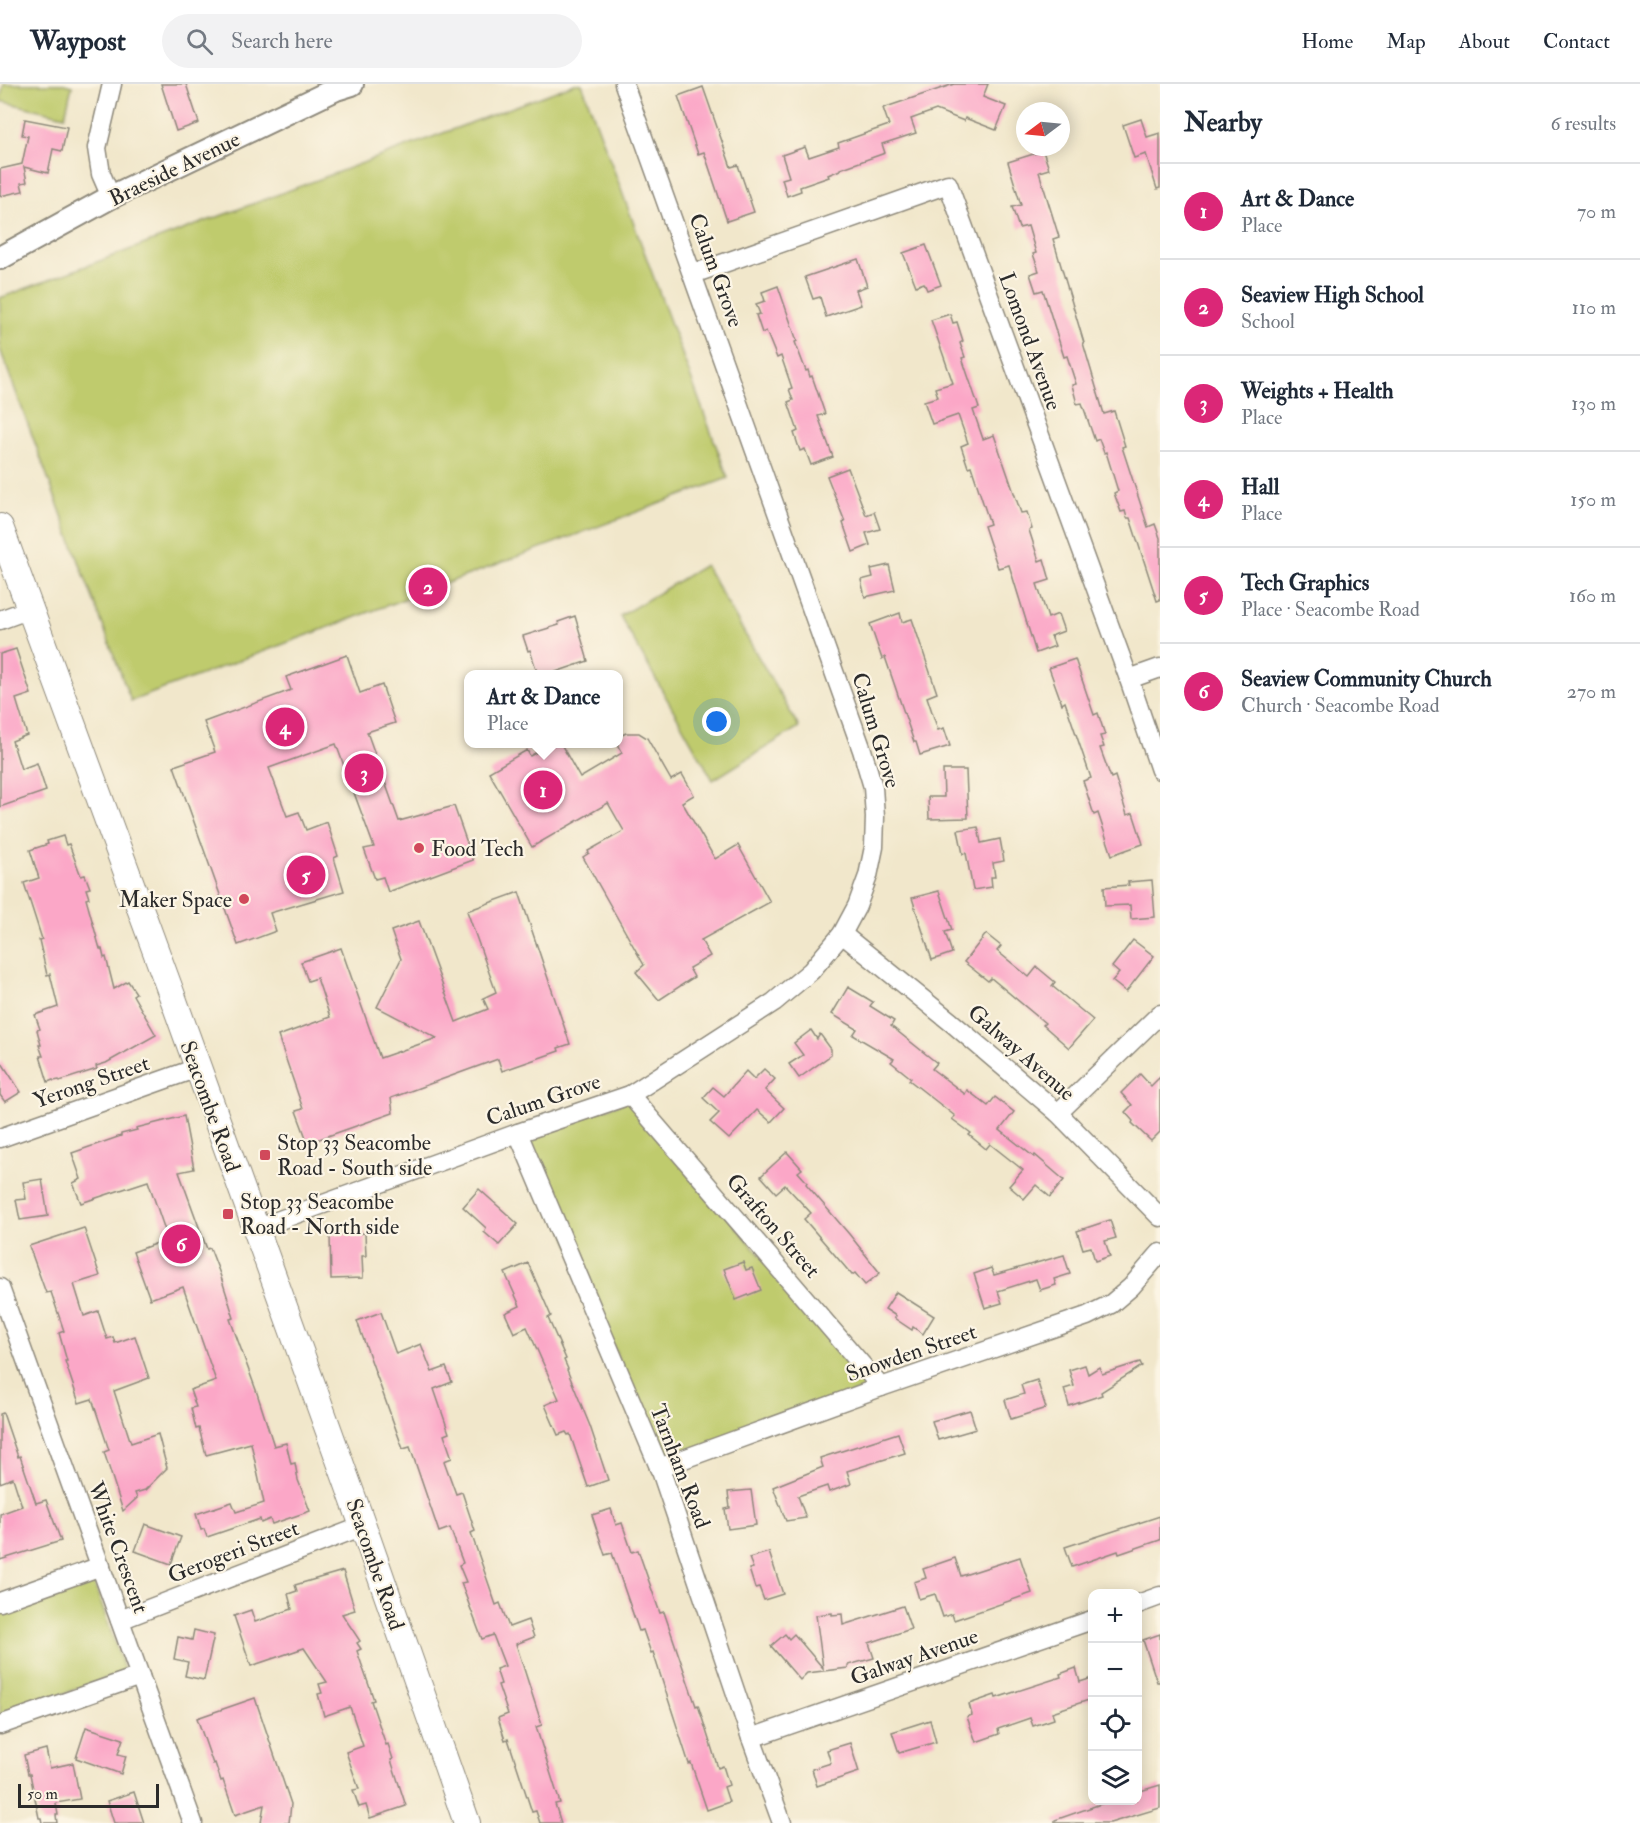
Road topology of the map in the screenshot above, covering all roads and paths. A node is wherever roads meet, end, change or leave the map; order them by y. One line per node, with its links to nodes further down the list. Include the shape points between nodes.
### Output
1 (112, 84): 4 (street, via 97,148 101,174)
2 (352, 84): 4 (street, Braeside Avenue)
3 (624, 84): 6 (street, Calum Grove)
4 (111, 197): 5 (street, Braeside Avenue)
5 (0, 258)
6 (693, 274): 11 (street, Lomond Avenue, via 948,184); 13 (street, Calum Grove, via 873,787 874,847 868,876)
7 (0, 527): 8 (main road, Seacombe Road)
8 (30, 609): 9 (street); 15 (main road, Seacombe Road)
9 (0, 620)
10 (1160, 668): 11 (street)
11 (1129, 679): 12 (street, Lomond Avenue)
12 (1160, 770)
13 (842, 934): 16 (street, Calum Grove, via 812,971 774,1002); 17 (street, Galway Avenue)
14 (1160, 1014): 17 (street)
15 (197, 1068): 19 (street, Yerong Street); 21 (main road, Seacombe Road)
16 (630, 1095): 18 (street, Calum Grove); 25 (street, Grafton Street)
17 (1058, 1113): 20 (street, Galway Avenue)
18 (518, 1133): 21 (street, Calum Grove); 26 (street, Tarnham Road)
19 (0, 1138)
20 (1160, 1217)
21 (255, 1228): 27 (main road, Seacombe Road)
22 (1160, 1253): 25 (street, Snowden Street, via 1111,1304 1087,1316)
23 (0, 1288): 24 (street, White Crescent)
24 (5, 1318): 28 (street, White Crescent)
25 (881, 1387): 26 (street, Snowden Street)
26 (659, 1468): 36 (street, Tarnham Road)
27 (363, 1526): 32 (street, Gerogeri Street); 38 (main road, Seacombe Road)
28 (101, 1566): 30 (street); 32 (street, White Crescent)
29 (1160, 1596): 31 (street)
30 (0, 1602)
31 (1142, 1602)
32 (120, 1620): 34 (street, White Crescent)
33 (1088, 1621): 36 (street, Galway Avenue)
34 (140, 1676): 35 (street); 37 (street, White Crescent)
35 (0, 1725)
36 (751, 1738): 39 (street, Tarnham Road)
37 (193, 1823)
38 (467, 1823)
39 (782, 1823)

